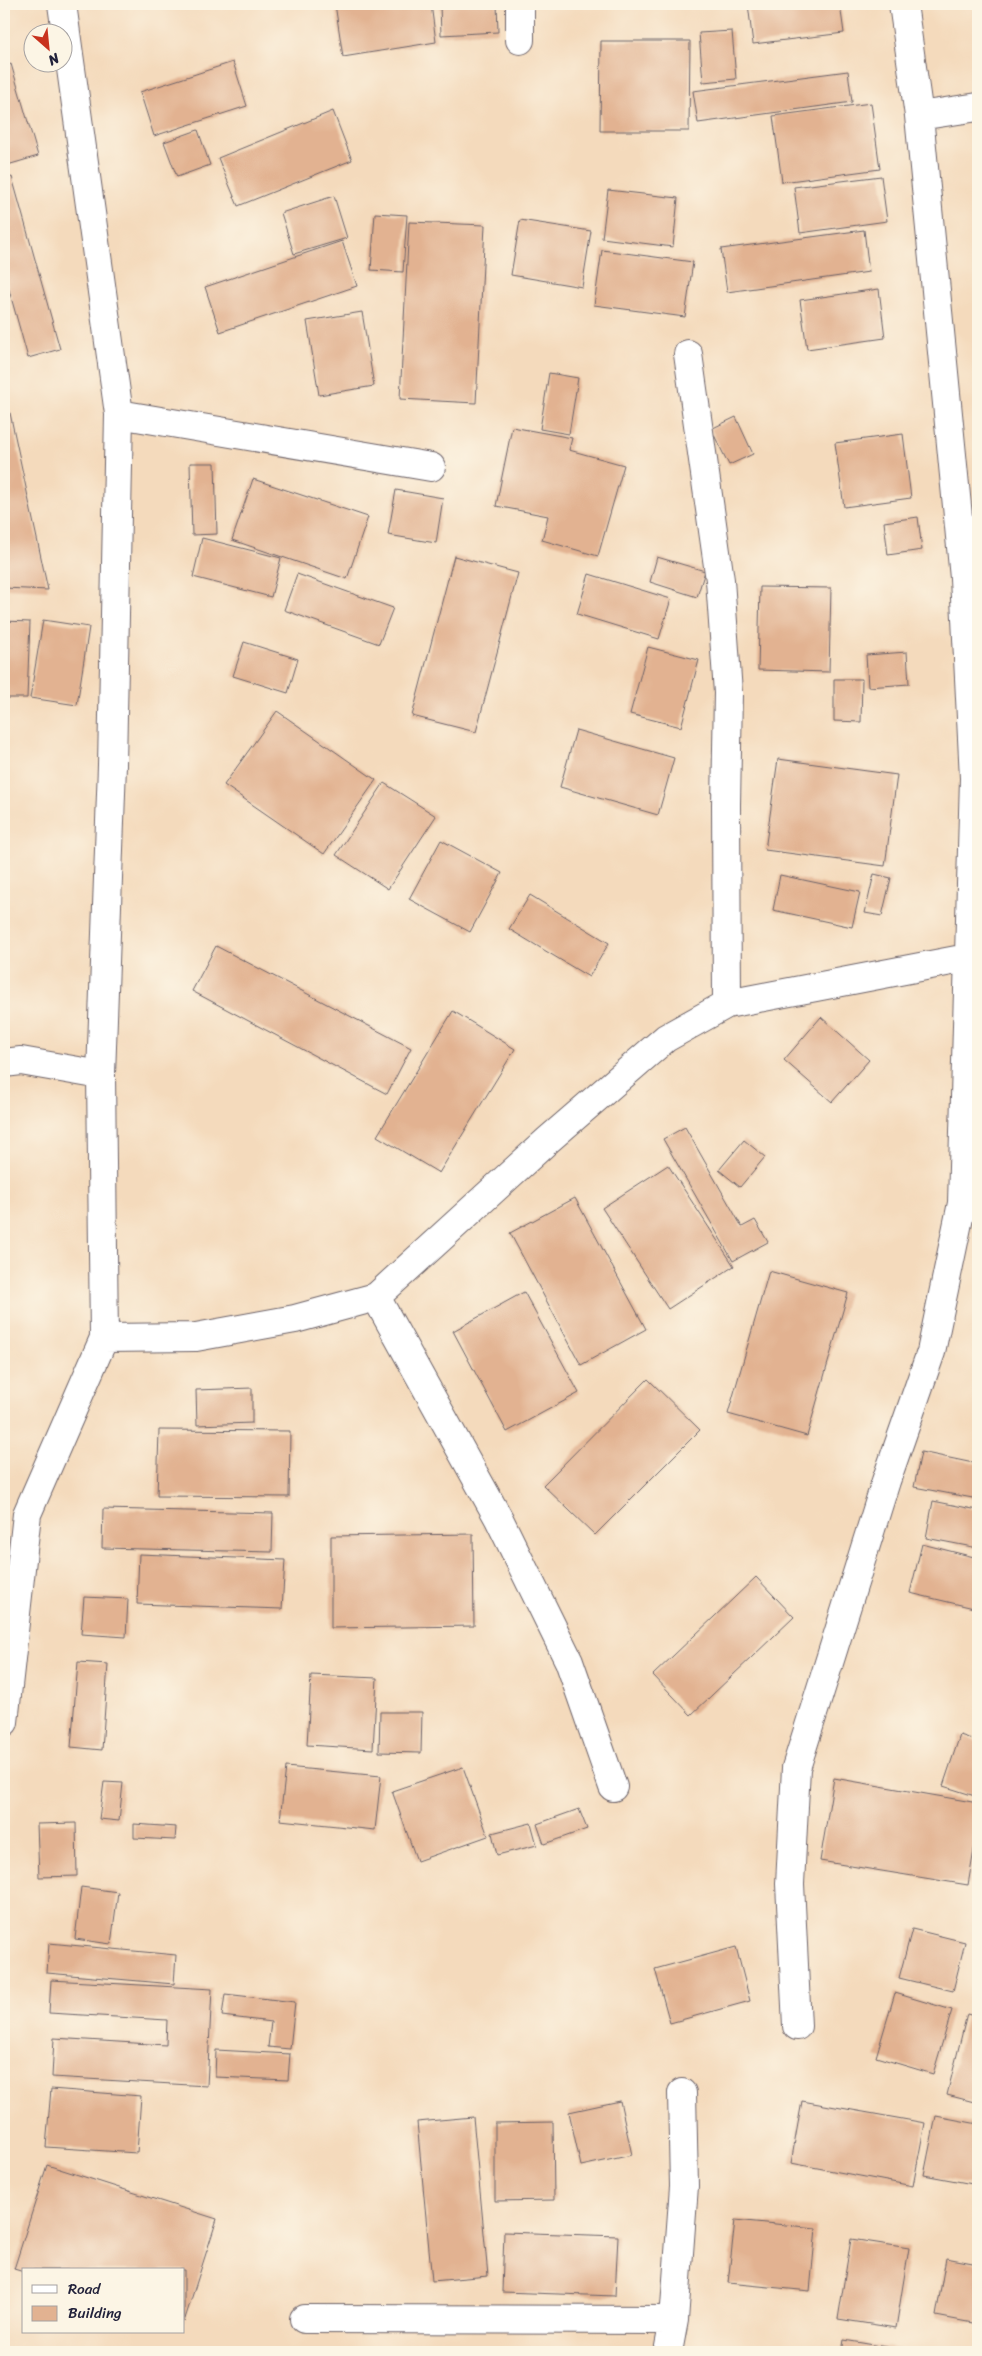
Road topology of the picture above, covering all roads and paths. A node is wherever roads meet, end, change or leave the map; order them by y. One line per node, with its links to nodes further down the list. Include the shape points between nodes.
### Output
1 (62, 4): 8 (street)
2 (520, 4): 4 (street)
3 (903, 4): 6 (street)
4 (520, 40)
5 (978, 107): 6 (street)
6 (919, 116): 10 (street, via 964,578 974,778)
7 (688, 354): 11 (street, via 720,580 728,693)
8 (119, 414): 9 (street); 13 (street, via 112,765)
9 (431, 467)
10 (967, 958): 11 (street); 18 (street, via 962,1203 933,1342 796,1768 790,1884)
11 (728, 1004): 14 (street, via 666,1038 548,1140)
12 (4, 1062): 13 (street, via 21,1061)
13 (101, 1075): 15 (street)
14 (376, 1297): 15 (street, via 295,1319 196,1336); 17 (street, via 500,1519 565,1652)
15 (104, 1338): 16 (street, via 27,1514)
16 (4, 1722)
17 (613, 1787)
18 (797, 2026)
19 (682, 2092): 21 (street, via 684,2186)
20 (304, 2319): 21 (street)
21 (674, 2320): 22 (street)
22 (668, 2352)

